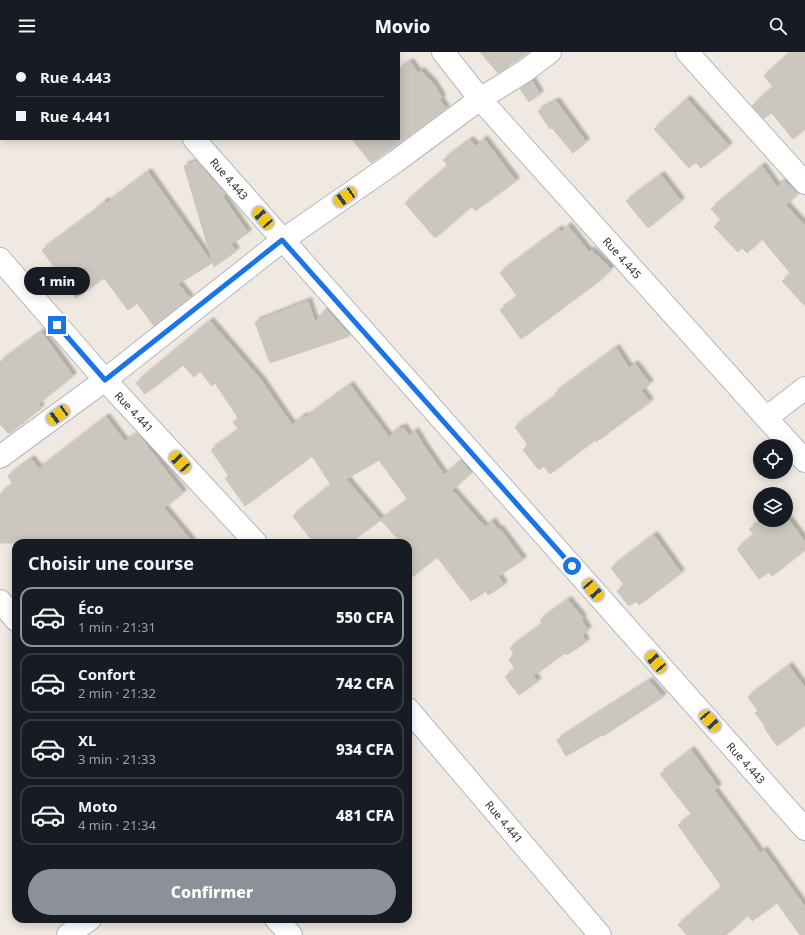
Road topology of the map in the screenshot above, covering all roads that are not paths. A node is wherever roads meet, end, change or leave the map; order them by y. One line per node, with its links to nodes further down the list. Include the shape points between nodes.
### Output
1 (443, 52): 4 (street, Rue 4.445)
2 (550, 52): 4 (street)
3 (687, 52): 6 (street)
4 (480, 99): 7 (street, via 395,162); 11 (street, Rue 4.445)
5 (195, 140): 7 (street, Rue 4.443)
6 (805, 183)
7 (282, 240): 9 (street); 18 (street, Rue 4.443)
8 (0, 259): 9 (street, Rue 4.441)
9 (105, 380): 12 (street); 14 (street, Rue 4.441)
10 (805, 388): 11 (street)
11 (766, 418): 13 (street, Rue 4.445)
12 (0, 457)
13 (805, 461)
14 (252, 539)
15 (0, 601): 16 (street)
16 (12, 615)
17 (412, 714): 23 (street, Rue 4.441)
18 (805, 829)
19 (84, 923): 21 (street)
20 (280, 923): 22 (street)
21 (68, 935)
22 (290, 935)
23 (600, 935)

